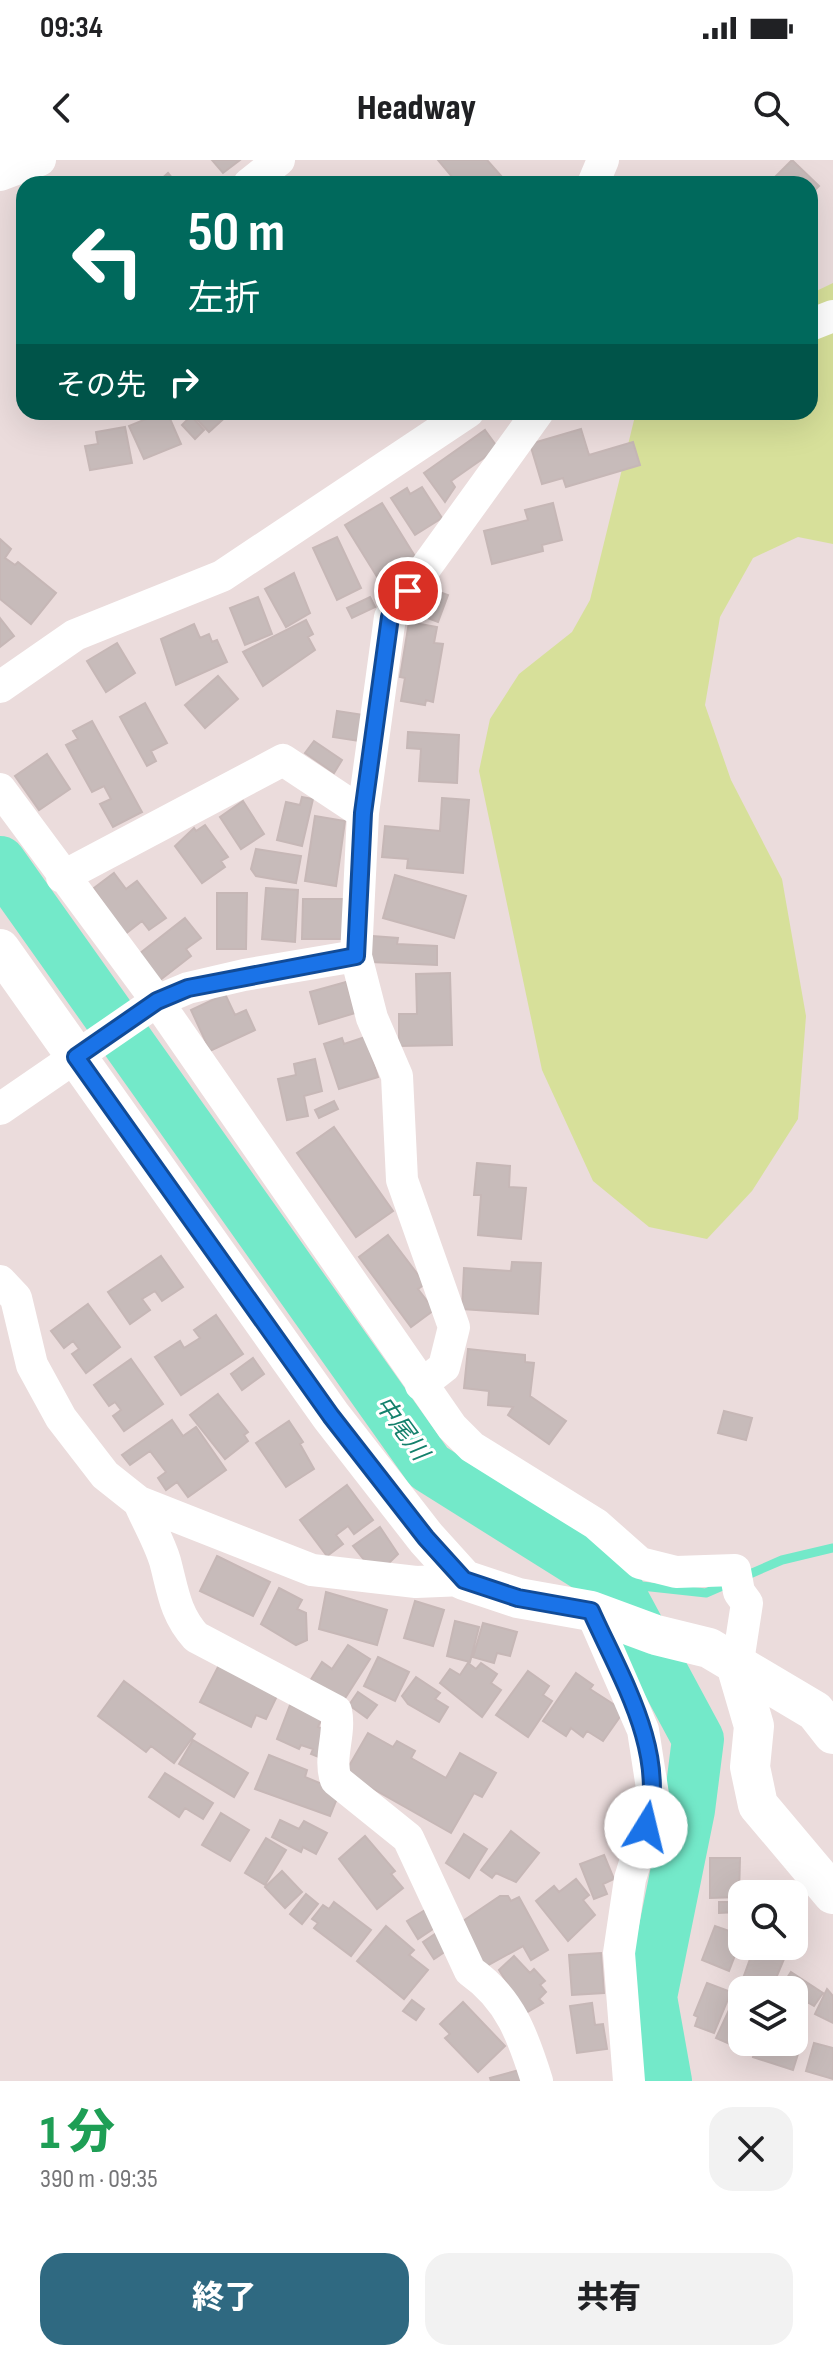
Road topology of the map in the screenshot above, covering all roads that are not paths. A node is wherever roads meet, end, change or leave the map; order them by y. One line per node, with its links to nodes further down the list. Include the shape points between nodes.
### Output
1 (40, 160): 3 (street)
2 (279, 160): 4 (street)
3 (0, 175)
4 (259, 176)
5 (456, 420): 7 (street, via 222,576 75,635)
6 (532, 420): 9 (street, via 390,617)
7 (0, 687)
8 (0, 789): 10 (street)
9 (363, 813): 10 (street, via 283,760); 12 (street)
10 (62, 877): 13 (street)
11 (0, 949): 14 (street)
12 (356, 956): 13 (street, via 244,975); 17 (street, via 372,1018 397,1076 402,1180 454,1327 444,1367)
13 (157, 1001): 14 (street); 17 (street)
14 (82, 1052): 15 (street); 19 (street, via 331,1416)
15 (0, 1109)
16 (0, 1281): 18 (street, via 16,1298 32,1365 61,1418 105,1475)
17 (421, 1385): 21 (street, via 472,1447 596,1524 640,1563 737,1581 747,1603)
18 (139, 1502): 19 (street, via 312,1570 416,1582); 24 (street, via 164,1559 172,1598 196,1637 336,1711 336,1780 408,1838 470,1971 490,1985 514,2016)
19 (464, 1580): 20 (street, via 518,1598)
20 (591, 1611): 21 (street, via 709,1648); 25 (street, via 643,1730 654,1801 630,1879 619,1953)
21 (737, 1668): 22 (street, via 815,1711); 23 (street, via 754,1726 750,1767 758,1805)
22 (833, 1734)
23 (833, 1894)
24 (537, 2081)
25 (629, 2081)

